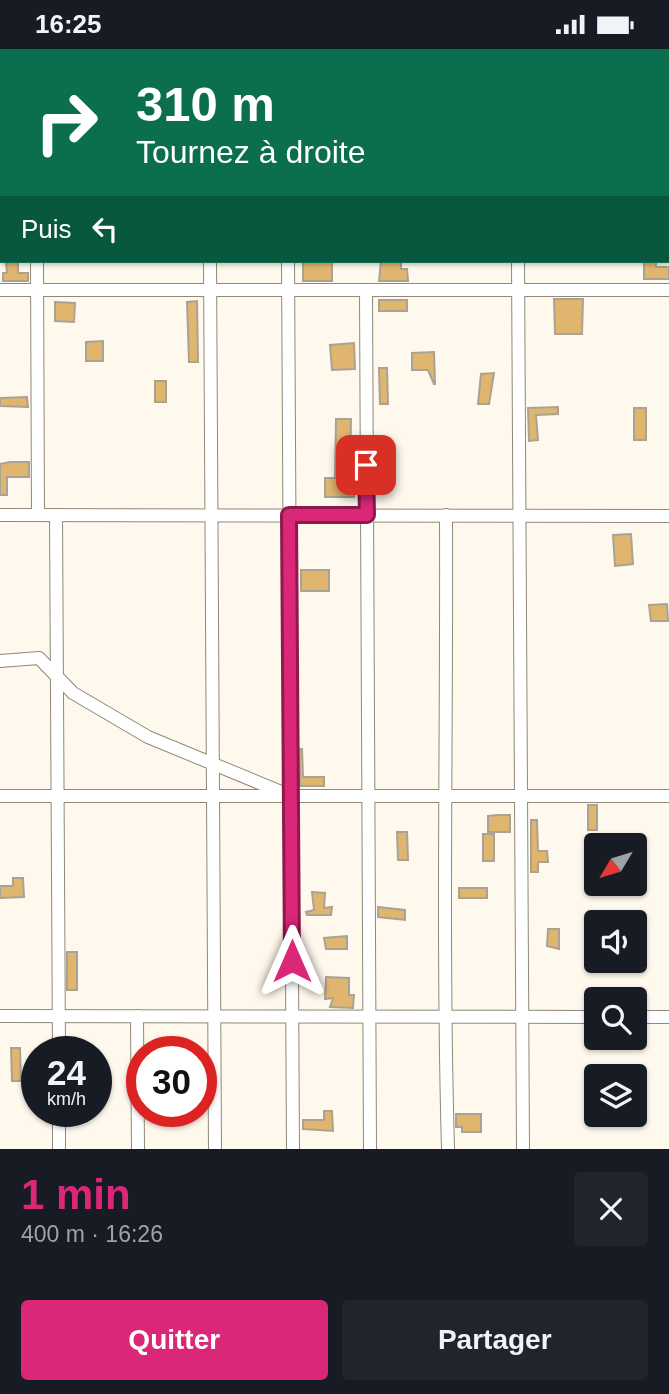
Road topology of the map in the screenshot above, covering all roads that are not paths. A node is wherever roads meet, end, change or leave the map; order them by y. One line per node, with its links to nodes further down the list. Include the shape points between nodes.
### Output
1 (37, 263): 6 (street)
2 (210, 263): 7 (street)
3 (288, 263): 8 (street)
4 (518, 263): 10 (street)
5 (0, 290): 6 (street)
6 (37, 290): 7 (street); 13 (street)
7 (210, 290): 8 (street); 15 (street)
8 (288, 290): 9 (street); 16 (street)
9 (366, 290): 10 (street); 17 (street)
10 (519, 290): 11 (street); 19 (street)
11 (669, 291)
12 (0, 515): 13 (street)
13 (38, 515): 14 (street)
14 (56, 515): 15 (street); 22 (street)
15 (211, 515): 16 (street); 23 (street)
16 (289, 515): 17 (street); 27 (street)
17 (367, 515): 18 (street); 28 (street)
18 (446, 515): 19 (street); 29 (street)
19 (520, 516): 20 (street); 30 (street)
20 (669, 516)
21 (0, 661): 22 (street, via 39,658)
22 (57, 679): 23 (street, via 148,737); 25 (street)
23 (213, 764): 26 (street); 27 (street)
24 (0, 796): 25 (street)
25 (58, 796): 26 (street); 33 (street)
26 (213, 796): 27 (street); 35 (street)
27 (291, 796): 28 (street); 36 (street)
28 (368, 796): 29 (street); 37 (street)
29 (448, 796): 30 (street); 38 (street)
30 (521, 796): 31 (street); 39 (street)
31 (669, 796)
32 (0, 1016): 33 (street)
33 (59, 1016): 34 (street); 43 (street)
34 (137, 1016): 35 (street); 46 (street)
35 (214, 1016): 36 (street); 47 (street)
36 (292, 1016): 37 (street); 48 (street)
37 (370, 1016): 38 (street); 49 (street)
38 (444, 1017): 39 (street); 50 (street)
39 (523, 1017): 40 (street); 51 (street)
40 (584, 1017)
41 (647, 1017): 42 (street)
42 (669, 1017)
43 (59, 1036)
44 (59, 1127): 45 (street)
45 (60, 1149)
46 (138, 1149)
47 (215, 1149)
48 (293, 1149)
49 (370, 1149)
50 (448, 1149)
51 (523, 1149)

